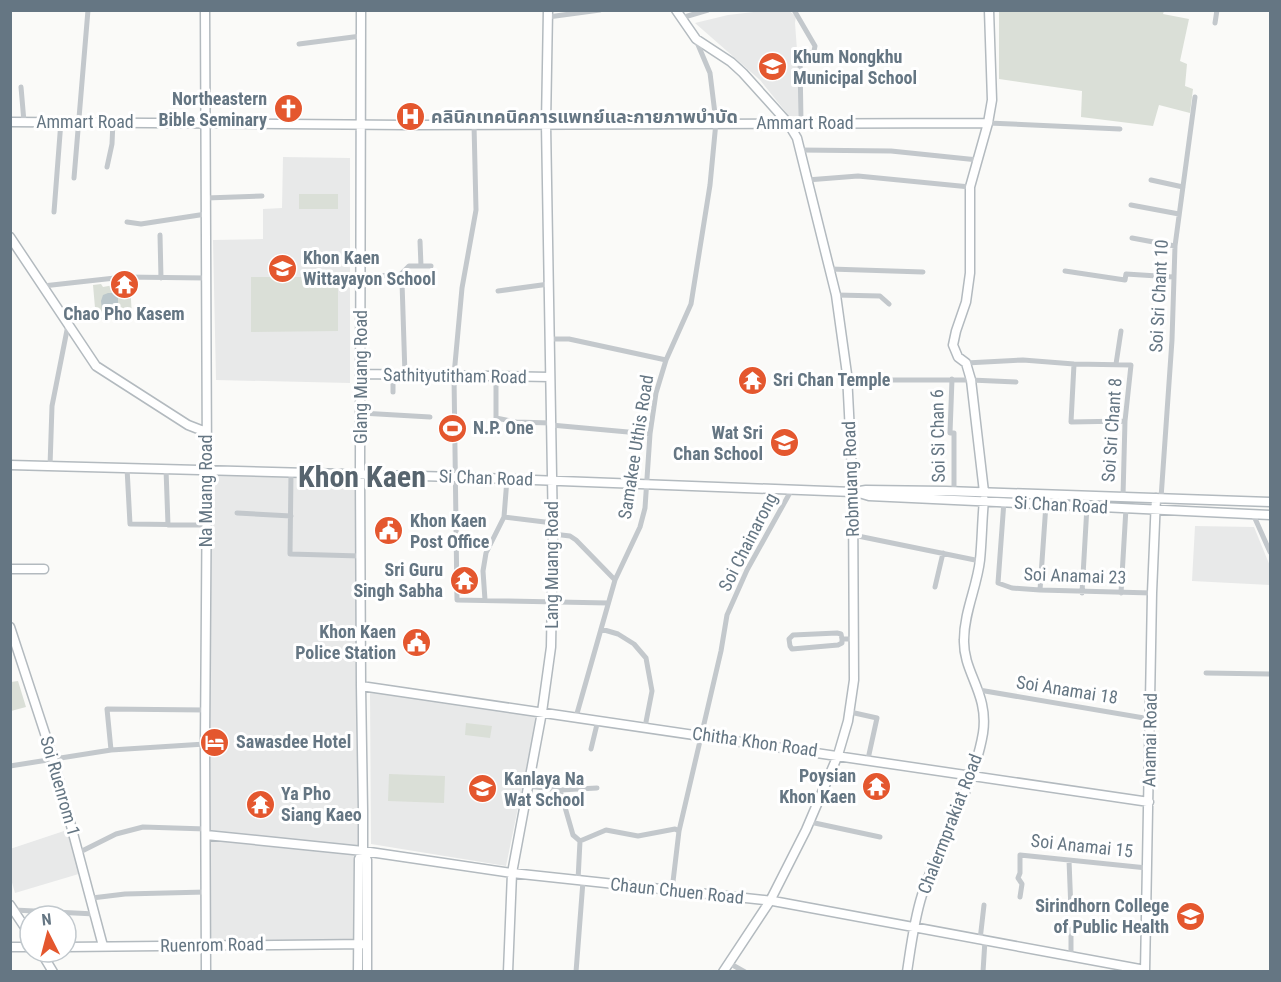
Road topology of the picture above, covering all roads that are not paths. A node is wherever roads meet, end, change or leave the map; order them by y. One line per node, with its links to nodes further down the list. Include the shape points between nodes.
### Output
1 (88, 10): 18 (street)
2 (205, 10): 23 (street, Na Muang Road)
3 (361, 10): 12 (street, Glang Muang Road)
4 (600, 10): 9 (street)
5 (708, 10): 10 (street)
6 (794, 10): 25 (street, via 815,46 814,51 800,58)
7 (989, 10): 26 (street, Chalermprakiat Road, via 992,100)
8 (1217, 10): 11 (street)
9 (548, 14): 29 (street, Lang Muang Road)
10 (679, 14): 13 (street, Robmuang Road)
11 (1215, 23)
12 (361, 36): 14 (street); 27 (street, Glang Muang Road)
13 (696, 39): 22 (street, Samakee Uthis Road, via 710,73); 24 (street, Robmuang Road, via 731,62)
14 (299, 44)
15 (21, 87): 21 (street)
16 (1195, 97): 38 (street, Soi Sri Chant 10)
17 (61, 121): 18 (street, Ammart Road); 21 (street, Ammart Road); 42 (street)
18 (80, 121): 19 (street, Ammart Road); 34 (street)
19 (113, 121): 23 (street, Ammart Road); 33 (street)
20 (10, 122): 21 (street, Ammart Road)
21 (24, 122)
22 (716, 122): 24 (street, Ammart Road); 29 (street, Ammart Road); 69 (street, Samakee Uthis Road, via 691,303)
23 (206, 123): 27 (street, Ammart Road); 40 (street, Na Muang Road)
24 (788, 123): 25 (street, Ammart Road); 31 (street, Robmuang Road)
25 (801, 123): 26 (street, Ammart Road)
26 (988, 123): 30 (street); 32 (street, Chalermprakiat Road)
27 (360, 124): 28 (street, Ammart Road); 56 (street, Glang Muang Road)
28 (474, 124): 29 (street, Ammart Road); 76 (street, via 476,210 462,288)
29 (546, 124): 61 (street, Lang Muang Road)
30 (1120, 129)
31 (800, 150): 32 (street, via 891,151); 35 (street, Robmuang Road)
32 (978, 160): 37 (street, Chalermprakiat Road)
33 (107, 167)
34 (74, 178)
35 (807, 180): 37 (street, via 858,176); 53 (street, Robmuang Road)
36 (1151, 180): 38 (street)
37 (970, 187): 70 (street, Chalermprakiat Road, via 970,273 953,345)
38 (1183, 187): 44 (street, Soi Sri Chant 10)
39 (262, 196): 40 (street)
40 (206, 198): 43 (street, Na Muang Road)
41 (1131, 205): 44 (street)
42 (54, 212)
43 (206, 214): 45 (street, via 141,224); 60 (street, Na Muang Road)
44 (1179, 214): 50 (street, Soi Sri Chant 10)
45 (127, 222)
46 (160, 236): 59 (street)
47 (10, 237): 62 (street)
48 (1132, 238): 50 (street)
49 (420, 241): 51 (street)
50 (1175, 246): 58 (street, Soi Sri Chant 10)
51 (421, 266): 52 (street); 57 (street, via 409,266)
52 (431, 266)
53 (830, 269): 54 (street); 64 (street, Robmuang Road)
54 (923, 272)
55 (1065, 272): 58 (street, via 1125,280 1126,274)
56 (361, 275): 57 (street); 73 (street, Glang Muang Road)
57 (399, 276): 75 (street)
58 (1173, 277): 107 (street, Soi Sri Chant 10, via 1172,340)
59 (161, 278): 60 (street); 62 (street, via 124,277)
60 (206, 278): 88 (street, Na Muang Road)
61 (549, 284): 63 (street); 68 (street, Lang Muang Road)
62 (43, 286): 66 (street)
63 (498, 291)
64 (836, 295): 65 (street, via 880,296); 80 (street, Robmuang Road)
65 (889, 304)
66 (68, 325): 88 (street, via 96,366 188,425); 91 (street, via 52,406)
67 (1120, 331): 72 (street)
68 (550, 339): 69 (street, via 569,339); 78 (street, Lang Muang Road)
69 (666, 360): 89 (street, Samakee Uthis Road)
70 (966, 363): 71 (street, via 1023,360); 81 (street, Chalermprakiat Road)
71 (1074, 364): 72 (street); 86 (street, via 1071,422)
72 (1116, 364): 86 (street, Soi Sri Chant 8, via 1131,365)
73 (361, 374): 74 (street, Sathityutitham Road); 84 (street, Glang Muang Road)
74 (393, 375): 75 (street, Sathityutitham Road); 83 (street)
75 (405, 375): 76 (street, Sathityutitham Road)
76 (454, 375): 77 (street, Sathityutitham Road); 97 (street)
77 (496, 376): 78 (street, Sathityutitham Road); 87 (street, via 496,418)
78 (550, 377): 87 (street, Lang Muang Road)
79 (952, 379): 80 (street); 81 (street); 102 (street, Soi Si Chan 6)
80 (848, 380): 103 (street, Robmuang Road)
81 (971, 380): 82 (street); 105 (street, Chalermprakiat Road)
82 (1016, 382)
83 (393, 392)
84 (361, 413): 85 (street); 96 (street, Glang Muang Road)
85 (430, 417)
86 (1125, 421): 106 (street, Soi Sri Chant 8)
87 (551, 424): 89 (street); 99 (street, Lang Muang Road)
88 (206, 432): 94 (street, Na Muang Road)
89 (650, 434): 100 (street, Samakee Uthis Road)
90 (10, 465): 91 (street, Si Chan Road)
91 (50, 465): 92 (street, Si Chan Road)
92 (127, 468): 93 (street, Si Chan Road); 121 (street, via 130,524)
93 (166, 469): 94 (street, Si Chan Road); 121 (street)
94 (207, 470): 95 (street, Si Chan Road); 122 (street, Na Muang Road)
95 (291, 473): 96 (street, Si Chan Road); 118 (street)
96 (360, 474): 97 (street, Si Chan Road); 127 (street, Glang Muang Road)
97 (456, 477): 98 (street, Si Chan Road); 137 (street, via 457,600)
98 (507, 479): 99 (street, Si Chan Road); 119 (street)
99 (551, 481): 100 (street, Si Chan Road); 120 (street, Lang Muang Road)
100 (646, 484): 101 (street, Si Chan Road); 131 (street, Samakee Uthis Road, via 640,527)
101 (792, 489): 103 (street, Si Chan Road); 155 (street, Soi Chainarong, via 727,615)
102 (954, 491): 103 (street, Si Chan Road); 105 (street, Si Chan Road)
103 (853, 492): 105 (street, Si Chan Road, via 869,496); 124 (street, Robmuang Road)
104 (1036, 493): 105 (street, Si Chan Road); 106 (street, Si Chan Road); 110 (street)
105 (984, 496): 108 (street, Si Chan Road); 128 (street, Chalermprakiat Road)
106 (1123, 496): 107 (street, Si Chan Road)
107 (1158, 498): 109 (street, Si Chan Road); 114 (street, Anamai Road)
108 (1004, 501): 110 (street, Si Chan Road); 133 (street, Soi Anamai 23, via 998,583)
109 (1270, 502)
110 (1035, 503): 111 (street, Si Chan Road)
111 (1046, 504): 112 (street, Si Chan Road); 133 (street)
112 (1087, 506): 113 (street, Si Chan Road); 134 (street)
113 (1126, 508): 114 (street, Si Chan Road); 135 (street)
114 (1155, 509): 116 (street, Si Chan Road); 136 (street, Anamai Road)
115 (237, 513): 118 (street)
116 (1253, 514): 117 (street, Si Chan Road); 125 (street)
117 (1270, 515)
118 (291, 516): 127 (street, via 290,554)
119 (504, 517): 120 (street); 137 (street, via 486,553)
120 (553, 524): 123 (street, Lang Muang Road)
121 (168, 525): 122 (street)
122 (207, 525): 148 (street, Na Muang Road)
123 (553, 534): 131 (street, via 576,540); 138 (street, Lang Muang Road)
124 (853, 535): 126 (street); 143 (street, Robmuang Road)
125 (1270, 552)
126 (943, 553): 128 (street); 132 (street)
127 (360, 556): 146 (street, Glang Muang Road)
128 (980, 561): 147 (street, Chalermprakiat Road, via 963,642)
129 (10, 569): 130 (street)
130 (44, 569)
131 (615, 580): 139 (street, Samakee Uthis Road)
132 (935, 587)
133 (1040, 590): 134 (street, Soi Anamai 23)
134 (1082, 593): 135 (street, Soi Anamai 23)
135 (1121, 593): 136 (street, Soi Anamai 23)
136 (1152, 593): 152 (street, Anamai Road)
137 (485, 600): 138 (street)
138 (552, 602): 139 (street); 149 (street, Lang Muang Road, via 551,647)
139 (608, 603): 141 (street, Samakee Uthis Road)
140 (10, 627): 160 (street, Soi Ruenrom 1)
141 (601, 628): 151 (street, Samakee Uthis Road); 154 (street, via 618,634 646,658 652,691)
142 (842, 639): 142 (street, via 838,645 792,649 789,643 793,636 837,633); 143 (street)
143 (855, 639): 150 (street, Robmuang Road)
144 (1206, 673): 145 (street)
145 (1270, 674)
146 (361, 686): 149 (street, Chitha Khon Road); 173 (street, Glang Muang Road)
147 (979, 690): 152 (street, Soi Anamai 18); 163 (street, Chalermprakiat Road, via 985,712 983,734)
148 (205, 710): 156 (street, Na Muang Road); 158 (street, via 107,709)
149 (542, 712): 151 (street, Chitha Khon Road); 164 (street, Lang Muang Road)
150 (850, 712): 159 (street, Robmuang Road); 161 (street, via 877,718)
151 (576, 717): 153 (street, Chitha Khon Road)
152 (1150, 719): 167 (street, Anamai Road)
153 (598, 720): 154 (street, Chitha Khon Road); 157 (street)
154 (645, 727): 155 (street, Chitha Khon Road)
155 (701, 734): 159 (street, Chitha Khon Road); 169 (street, Soi Chainarong)
156 (205, 744): 158 (street); 170 (street, Na Muang Road)
157 (591, 749)
158 (111, 750): 160 (street)
159 (838, 755): 161 (street, Chitha Khon Road); 168 (street, Robmuang Road)
160 (53, 758): 162 (street); 174 (street, Soi Ruenrom 1)
161 (868, 759): 163 (street, Chitha Khon Road)
162 (10, 766)
163 (970, 775): 167 (street, Chitha Khon Road); 189 (street, Chalermprakiat Road, via 922,895)
164 (528, 786): 166 (street); 177 (street, Lang Muang Road)
165 (597, 788): 166 (street)
166 (560, 790): 172 (street, via 573,835)
167 (1149, 802): 176 (street, Anamai Road)
168 (810, 822): 171 (street); 183 (street, Robmuang Road)
169 (679, 831): 172 (street, via 638,837 606,830); 179 (street, Soi Chainarong)
170 (206, 832): 173 (street, Chaun Chuen Road); 174 (street, via 143,827 116,834); 180 (street, Na Muang Road)
171 (880, 837)
172 (580, 841): 178 (street)
173 (363, 851): 177 (street, Chaun Chuen Road); 191 (street, Glang Muang Road, via 359,859); 192 (street, Glang Muang Road, via 367,860)
174 (80, 852): 182 (street, Soi Ruenrom 1)
175 (1069, 860): 176 (street, Soi Anamai 15); 181 (street, Soi Anamai 15, via 1020,855); 186 (street)
176 (1147, 868): 198 (street, Anamai Road)
177 (512, 873): 178 (street, Chaun Chuen Road); 202 (street, Lang Muang Road)
178 (580, 880): 179 (street, Chaun Chuen Road); 203 (street)
179 (672, 890): 183 (street, Chaun Chuen Road)
180 (206, 892): 182 (street); 193 (street, Na Muang Road)
181 (1020, 897)
182 (92, 898): 187 (street, Soi Ruenrom 1)
183 (770, 901): 189 (street, Chaun Chuen Road); 197 (street, Robmuang Road)
184 (984, 904): 190 (street)
185 (12, 907): 187 (street)
186 (1071, 911)
187 (95, 914): 195 (street, Soi Ruenrom 1)
188 (1071, 926): 196 (street)
189 (913, 928): 190 (street, Chaun Chuen Road); 206 (street, Chalermprakiat Road)
190 (982, 940): 196 (street, Chaun Chuen Road); 207 (street)
191 (357, 943): 192 (street, Ruenrom Road); 193 (street, Ruenrom Road); 200 (street, Glang Muang Road)
192 (367, 944): 201 (street, Glang Muang Road)
193 (206, 945): 195 (street, Ruenrom Road); 199 (street, Na Muang Road)
194 (78, 946): 195 (street, Ruenrom Road)
195 (103, 946)
196 (1071, 956): 198 (street, Chaun Chuen Road)
197 (729, 963): 204 (street, Robmuang Road); 205 (street)
198 (1145, 971)
199 (206, 972)
200 (358, 972)
201 (367, 972)
202 (508, 972)
203 (576, 972)
204 (723, 972)
205 (745, 972)
206 (907, 972)
207 (983, 972)

